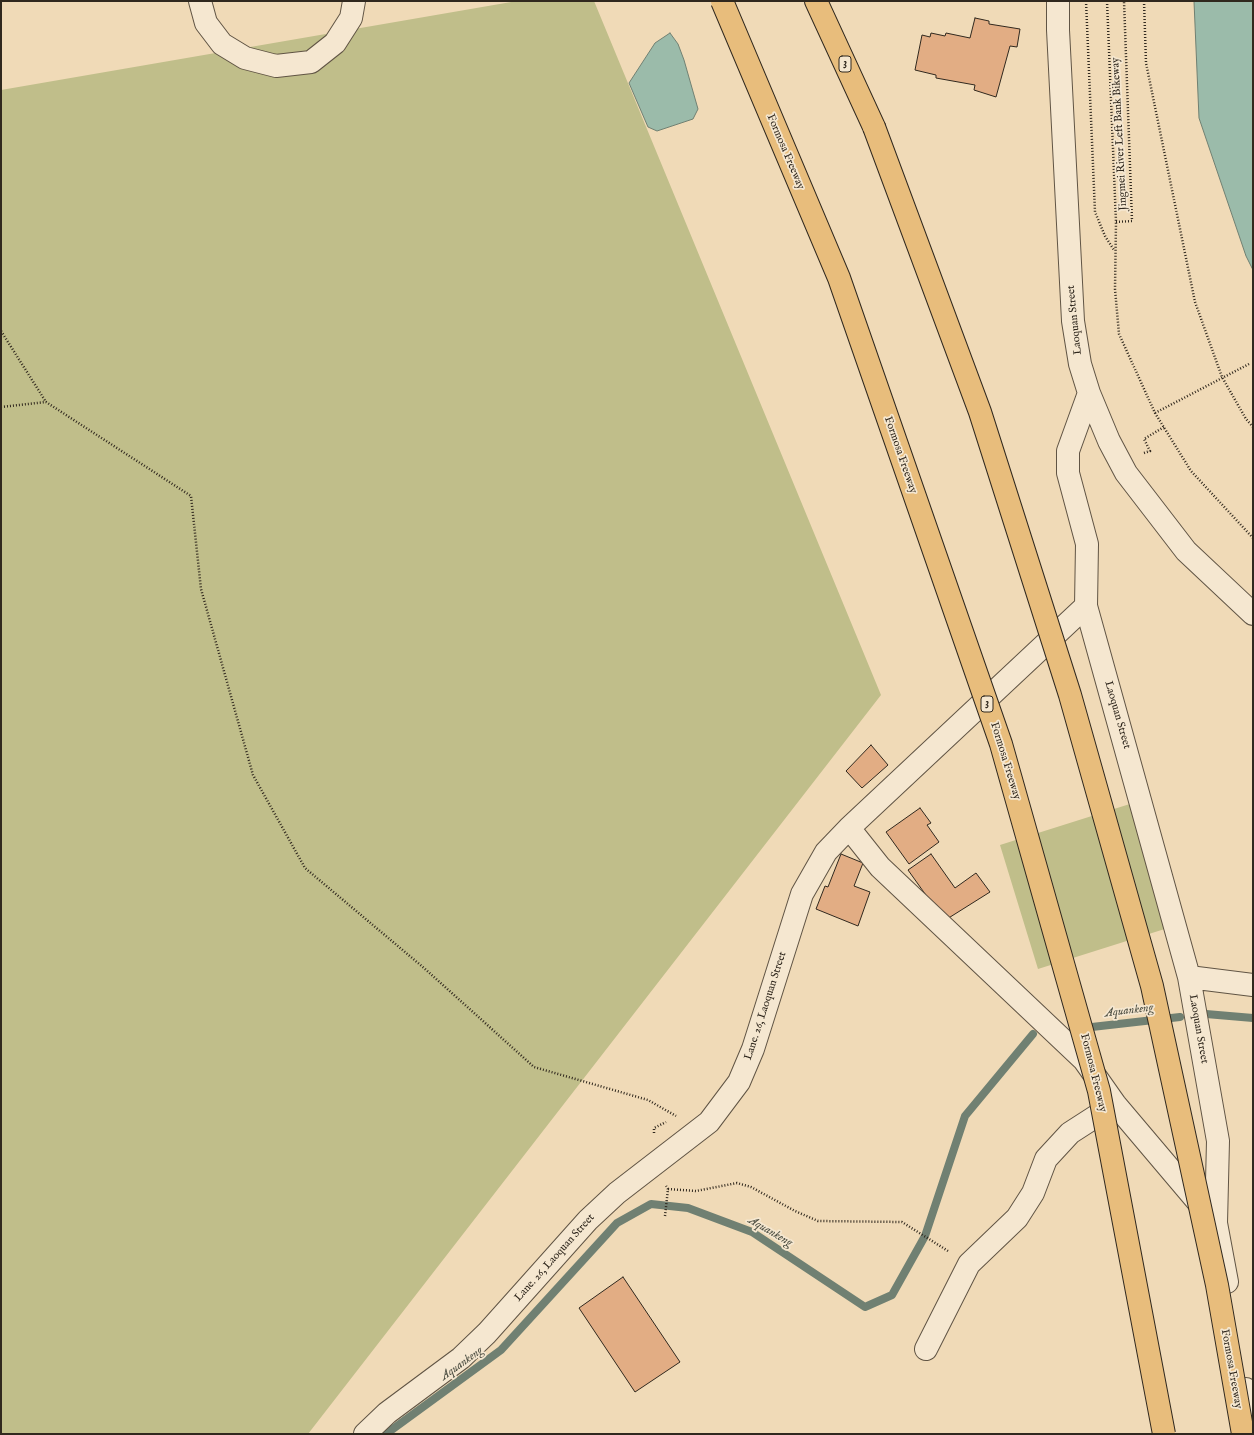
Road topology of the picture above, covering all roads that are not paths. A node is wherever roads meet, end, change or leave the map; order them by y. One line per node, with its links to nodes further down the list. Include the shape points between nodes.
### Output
1 (200, 1): 2 (street, via 206,23 222,44 245,58 276,66 311,62 335,43 351,18)
2 (354, 1)
3 (722, 1): 19 (highway, Formosa Freeway / 3, bridge, via 839,278 1001,744 1099,1091)
4 (816, 1): 7 (highway, Formosa Freeway / 3)
5 (829, 1): 7 (highway)
6 (1058, 1): 8 (street, Laoquan Street, via 1073,321 1080,364)
7 (874, 127): 20 (highway, Formosa Freeway / 3, bridge, via 980,412 1070,696 1150,978 1217,1285)
8 (1089, 393): 9 (street, Laoquan Street, via 1068,451 1068,473 1087,544); 10 (street, via 1126,473 1186,551)
9 (1086, 606): 11 (street, Lane. 26, Laoquan Street); 12 (street, Laoquan Street)
10 (1253, 614)
11 (849, 828): 14 (street, via 880,867 1084,1060); 18 (street, Lane. 26, Laoquan Street, via 826,852 802,894 753,1049 739,1082 709,1122 617,1193 588,1220 487,1333 461,1358 387,1413)
12 (1189, 977): 13 (street); 15 (street, Laoquan Street, via 1218,1141)
13 (1253, 985)
14 (1115, 1104): 15 (street); 16 (street, via 1070,1133 1046,1159 1033,1194 1017,1218 969,1264)
15 (1216, 1223): 17 (street, Laoquan Street)
16 (926, 1349)
17 (1253, 1427)
18 (365, 1434)
19 (1164, 1434)
20 (1243, 1434)

